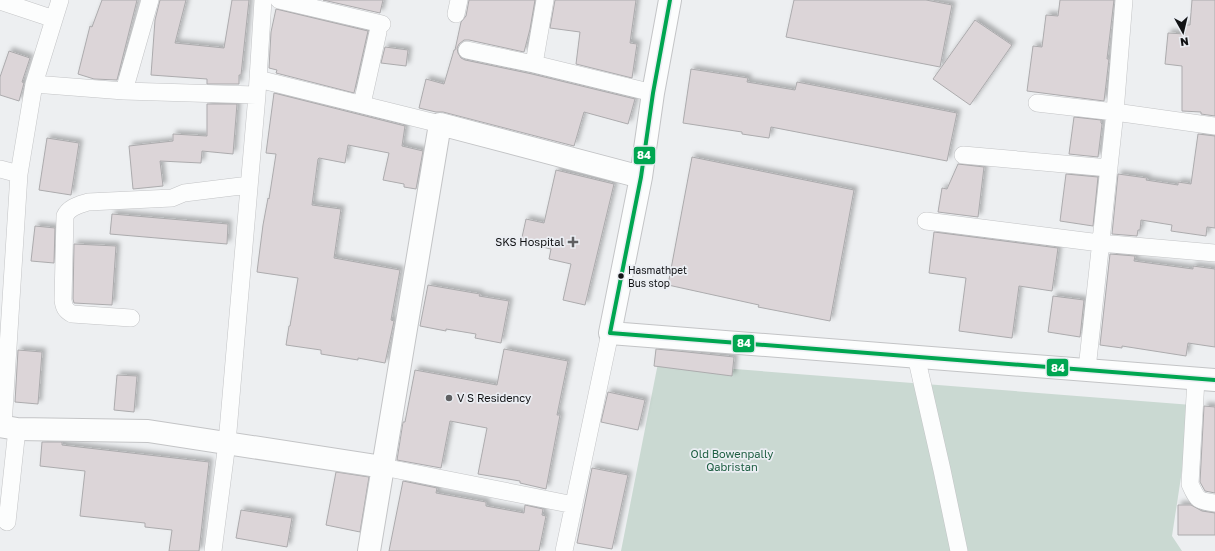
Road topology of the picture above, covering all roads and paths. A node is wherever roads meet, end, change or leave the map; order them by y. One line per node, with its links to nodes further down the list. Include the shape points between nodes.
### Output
1 (60, 0): 9 (street)
2 (150, 0): 14 (street)
3 (263, 0): 12 (street)
4 (279, 0): 18 (street, via 380,28)
5 (545, 0): 11 (street)
6 (670, 0): 15 (street)
7 (1124, 0): 19 (street)
8 (0, 1): 9 (street)
9 (54, 20): 13 (street)
10 (467, 50): 11 (street)
11 (534, 64): 15 (street)
12 (258, 78): 16 (street); 18 (street)
13 (34, 84): 14 (street); 25 (street)
14 (124, 91): 16 (street)
15 (653, 93): 26 (street)
16 (257, 95): 27 (street)
17 (1037, 103): 19 (street)
18 (362, 104): 20 (street)
19 (1115, 112): 21 (street); 23 (street)
20 (440, 124): 26 (street); 38 (street)
21 (1215, 126)
22 (963, 155): 23 (street)
23 (1109, 168): 29 (street)
24 (0, 169): 25 (street)
25 (19, 174): 36 (street)
26 (641, 177): 32 (street)
27 (249, 185): 31 (street, via 184,193 172,198 88,202 77,205 67,212 64,308 72,314); 37 (street)
28 (926, 221): 29 (street)
29 (1100, 243): 30 (street); 34 (street)
30 (1215, 253)
31 (131, 318)
32 (610, 333): 33 (street); 40 (street)
33 (916, 356): 34 (street); 45 (street)
34 (1087, 370): 35 (street)
35 (1206, 380): 39 (street, via 1190,484 1198,499)
36 (7, 427): 37 (street, via 148,431); 41 (street)
37 (227, 442): 38 (street); 42 (street)
38 (383, 466): 40 (street); 43 (street)
39 (1215, 503)
40 (574, 505): 44 (street)
41 (7, 522)
42 (213, 551)
43 (369, 551)
44 (564, 551)
45 (959, 551)

